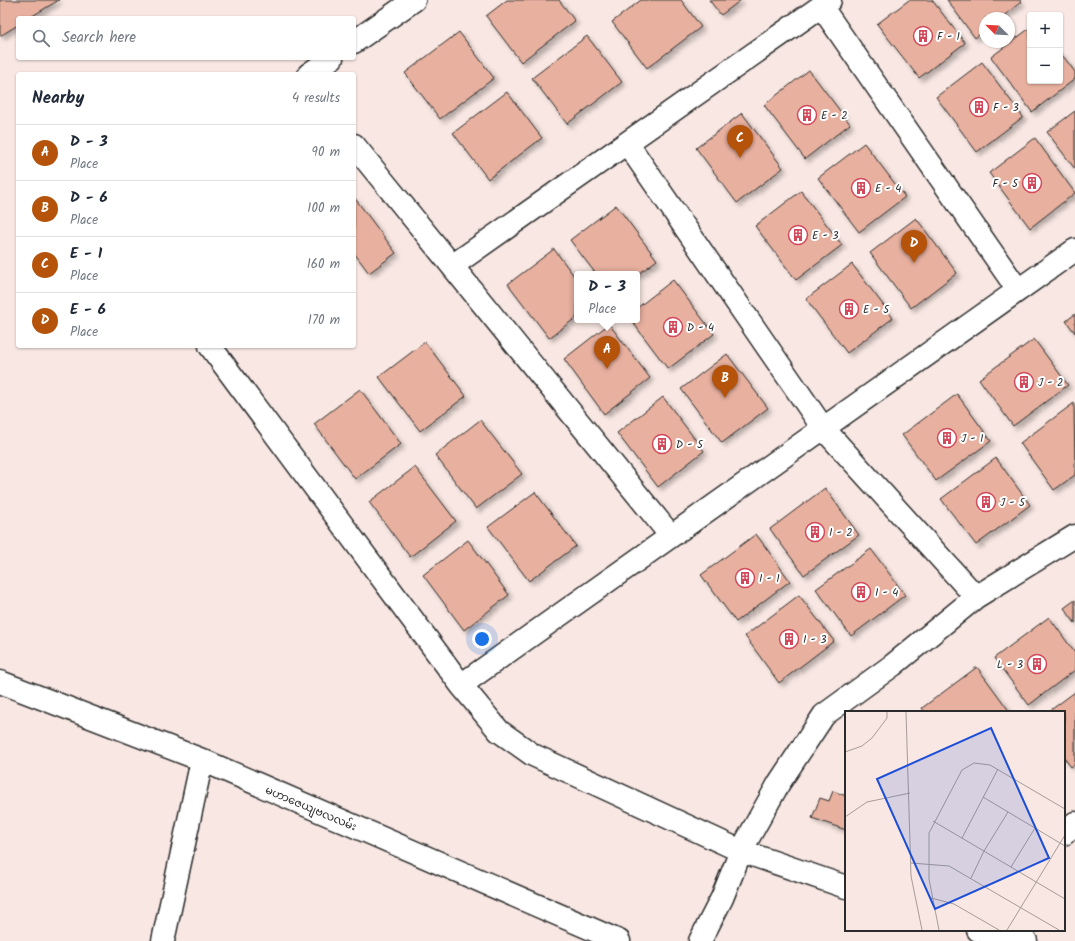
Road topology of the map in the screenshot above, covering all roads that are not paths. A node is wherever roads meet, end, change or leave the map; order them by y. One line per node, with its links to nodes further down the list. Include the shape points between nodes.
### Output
1 (414, 0): 3 (street)
2 (825, 3): 6 (street); 10 (street)
3 (356, 41)
4 (329, 60): 5 (street)
5 (312, 72)
6 (627, 143): 9 (street); 12 (street)
7 (356, 147): 9 (street)
8 (1075, 250): 10 (street)
9 (452, 266): 13 (street)
10 (1018, 290): 12 (street)
11 (211, 348): 17 (street)
12 (823, 428): 13 (street); 15 (street)
13 (670, 536): 17 (street)
14 (1075, 536): 15 (street)
15 (976, 597): 21 (street, via 893,665 824,714 779,783)
16 (0, 682): 18 (street, မဟာဇေယျဗလလမ်း)
17 (461, 685): 21 (street, via 499,731 533,755)
18 (202, 760): 24 (street); 25 (street, မဟာဇေယျဗလလမ်း)
19 (1075, 823): 20 (street)
20 (1065, 833)
21 (741, 851): 22 (street); 26 (street, via 722,898)
22 (845, 887)
23 (985, 931): 27 (street)
24 (163, 941)
25 (619, 941)
26 (700, 941)
27 (1026, 941)

